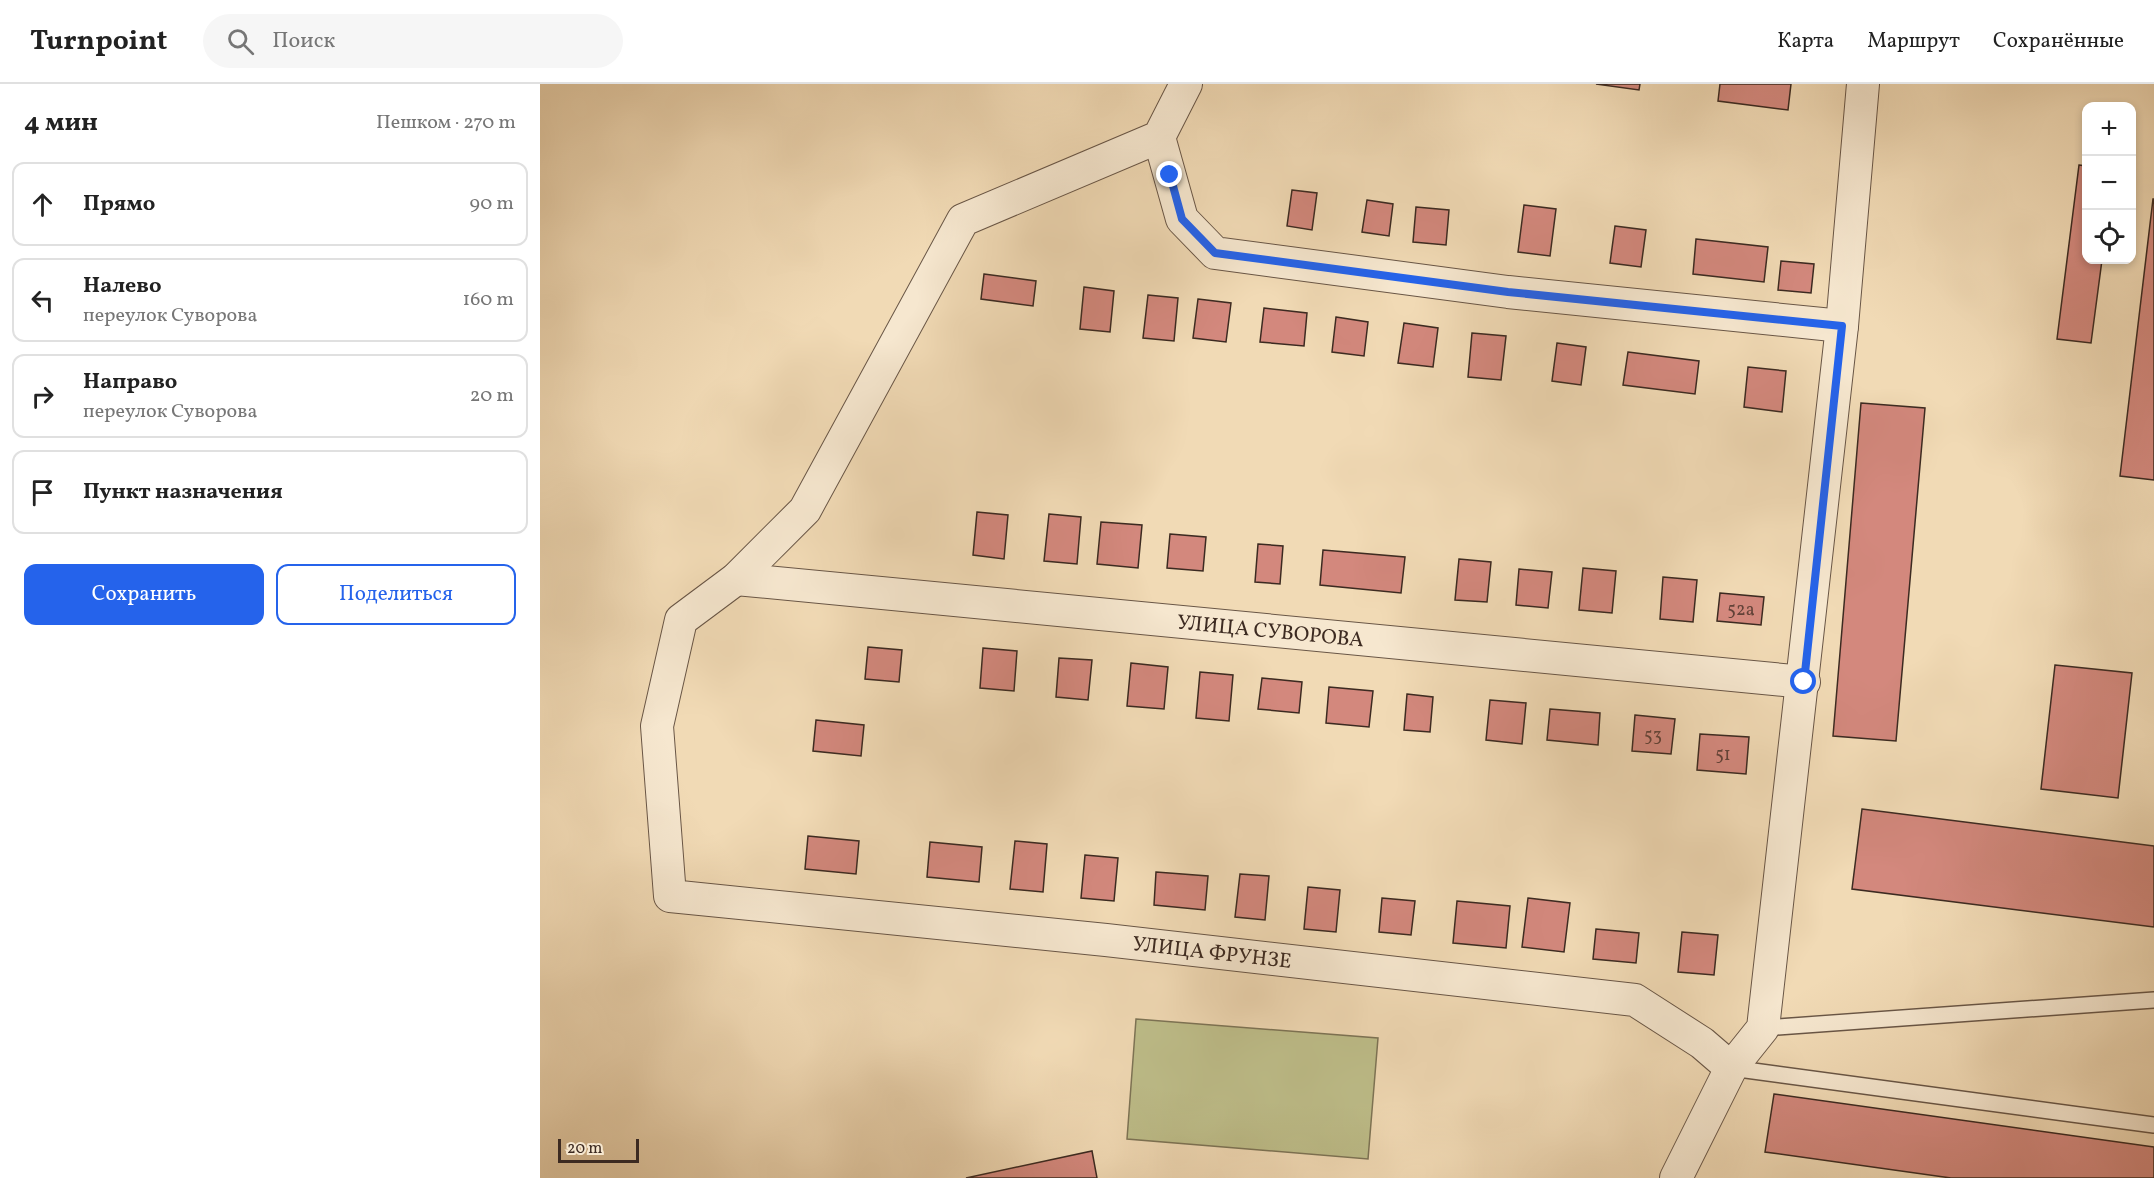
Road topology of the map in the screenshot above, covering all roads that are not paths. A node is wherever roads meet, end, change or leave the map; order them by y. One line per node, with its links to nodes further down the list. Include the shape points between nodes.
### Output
1 (1186, 84): 3 (street)
2 (1863, 84): 4 (street)
3 (1159, 137): 4 (street, via 1182,219 1215,253 1508,292); 5 (street, via 963,220 805,510)
4 (1842, 326): 6 (street)
5 (736, 579): 6 (street, УЛИЦА СУВОРОВА); 9 (street, УЛИЦА ФРУНЗЕ, via 681,620 657,726 670,896 1635,1000 1702,1043)
6 (1804, 682): 8 (street)
7 (2154, 1000): 8 (lane)
8 (1763, 1028): 9 (street)
9 (1731, 1068): 10 (lane); 11 (street)
10 (2154, 1125)
11 (1676, 1178)

